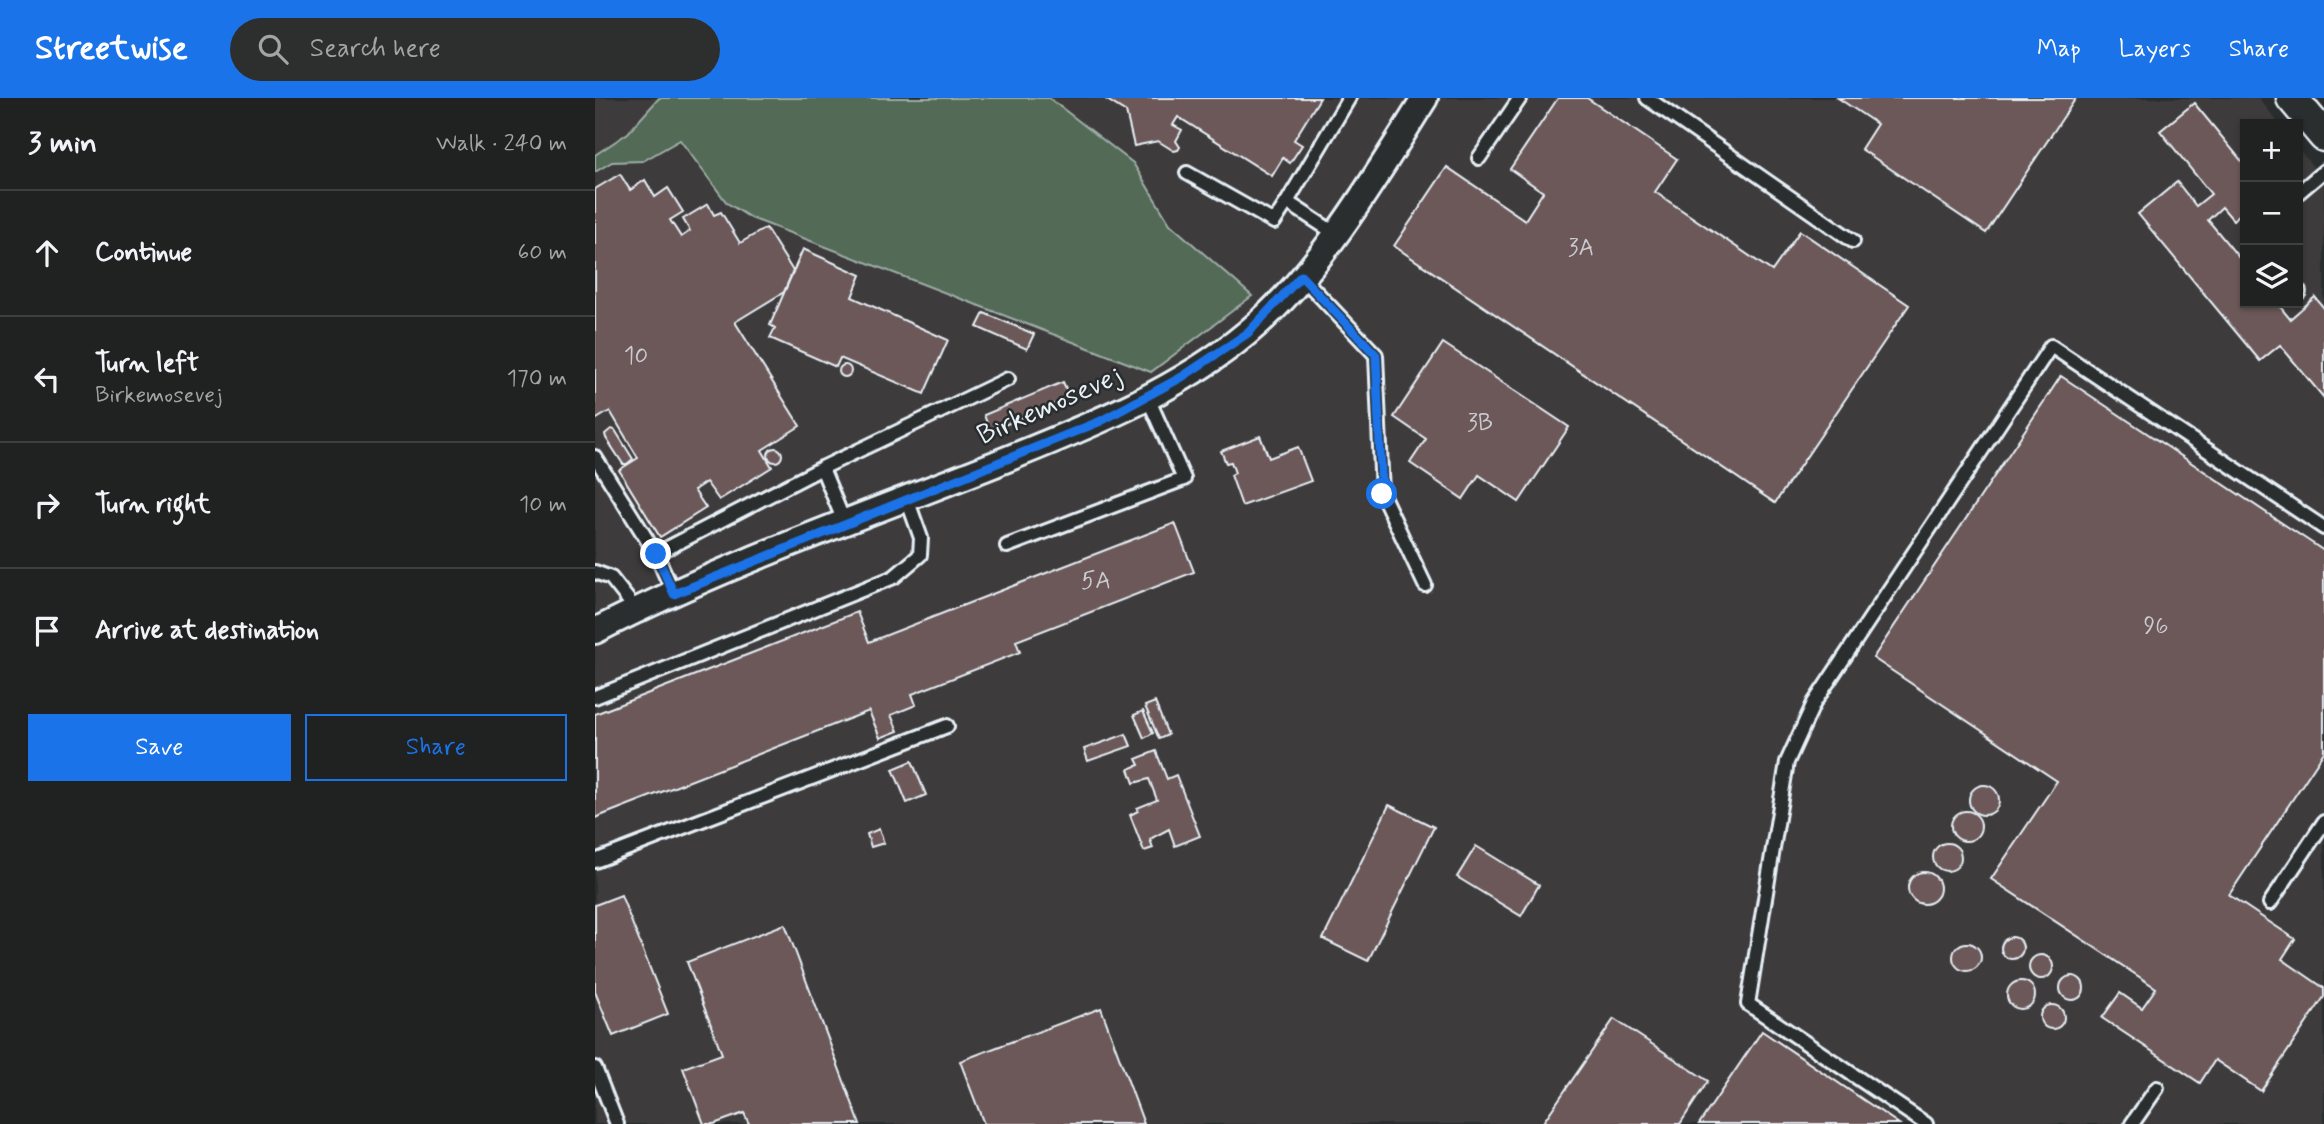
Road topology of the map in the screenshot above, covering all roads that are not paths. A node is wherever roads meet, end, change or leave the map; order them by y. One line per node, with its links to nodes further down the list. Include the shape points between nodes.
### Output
1 (1349, 98): 11 (lane)
2 (1425, 98): 12 (street, Birkemosevej)
3 (1520, 98): 7 (lane)
4 (1647, 98): 13 (lane)
5 (2292, 98): 6 (street)
6 (2324, 136)
7 (1479, 158)
8 (2324, 172): 10 (lane)
9 (1187, 173): 11 (lane, via 1274,222)
10 (2303, 189)
11 (1287, 202): 12 (lane)
12 (1336, 234): 14 (street, Birkemosevej)
13 (1853, 241)
14 (1301, 276): 16 (street, Birkemosevej, via 1248,333); 25 (lane, via 1376,355 1382,494)
15 (1007, 379): 18 (lane)
16 (1147, 396): 19 (street, Birkemosevej, via 1101,421); 22 (lane, via 1184,479)
17 (595, 457): 23 (lane)
18 (823, 468): 20 (lane); 23 (lane)
19 (907, 499): 20 (street, Birkemosevej); 29 (lane, via 921,538 920,555 894,578)
20 (845, 524): 26 (street, Birkemosevej)
21 (2324, 528): 37 (lane, via 2051,346 1814,702 1787,762 1756,950 1748,1004)
22 (1007, 546)
23 (656, 554): 26 (lane)
24 (595, 572): 27 (lane, via 611,578)
25 (1425, 585)
26 (674, 594): 27 (street, Birkemosevej)
27 (637, 611): 28 (street, Birkemosevej)
28 (595, 631)
29 (595, 697)
30 (947, 726): 32 (lane)
31 (2324, 822): 33 (lane)
32 (595, 861)
33 (2270, 903)
34 (595, 1068): 36 (lane)
35 (2157, 1088): 38 (lane)
36 (617, 1124)
37 (1926, 1124)
38 (2132, 1124)

